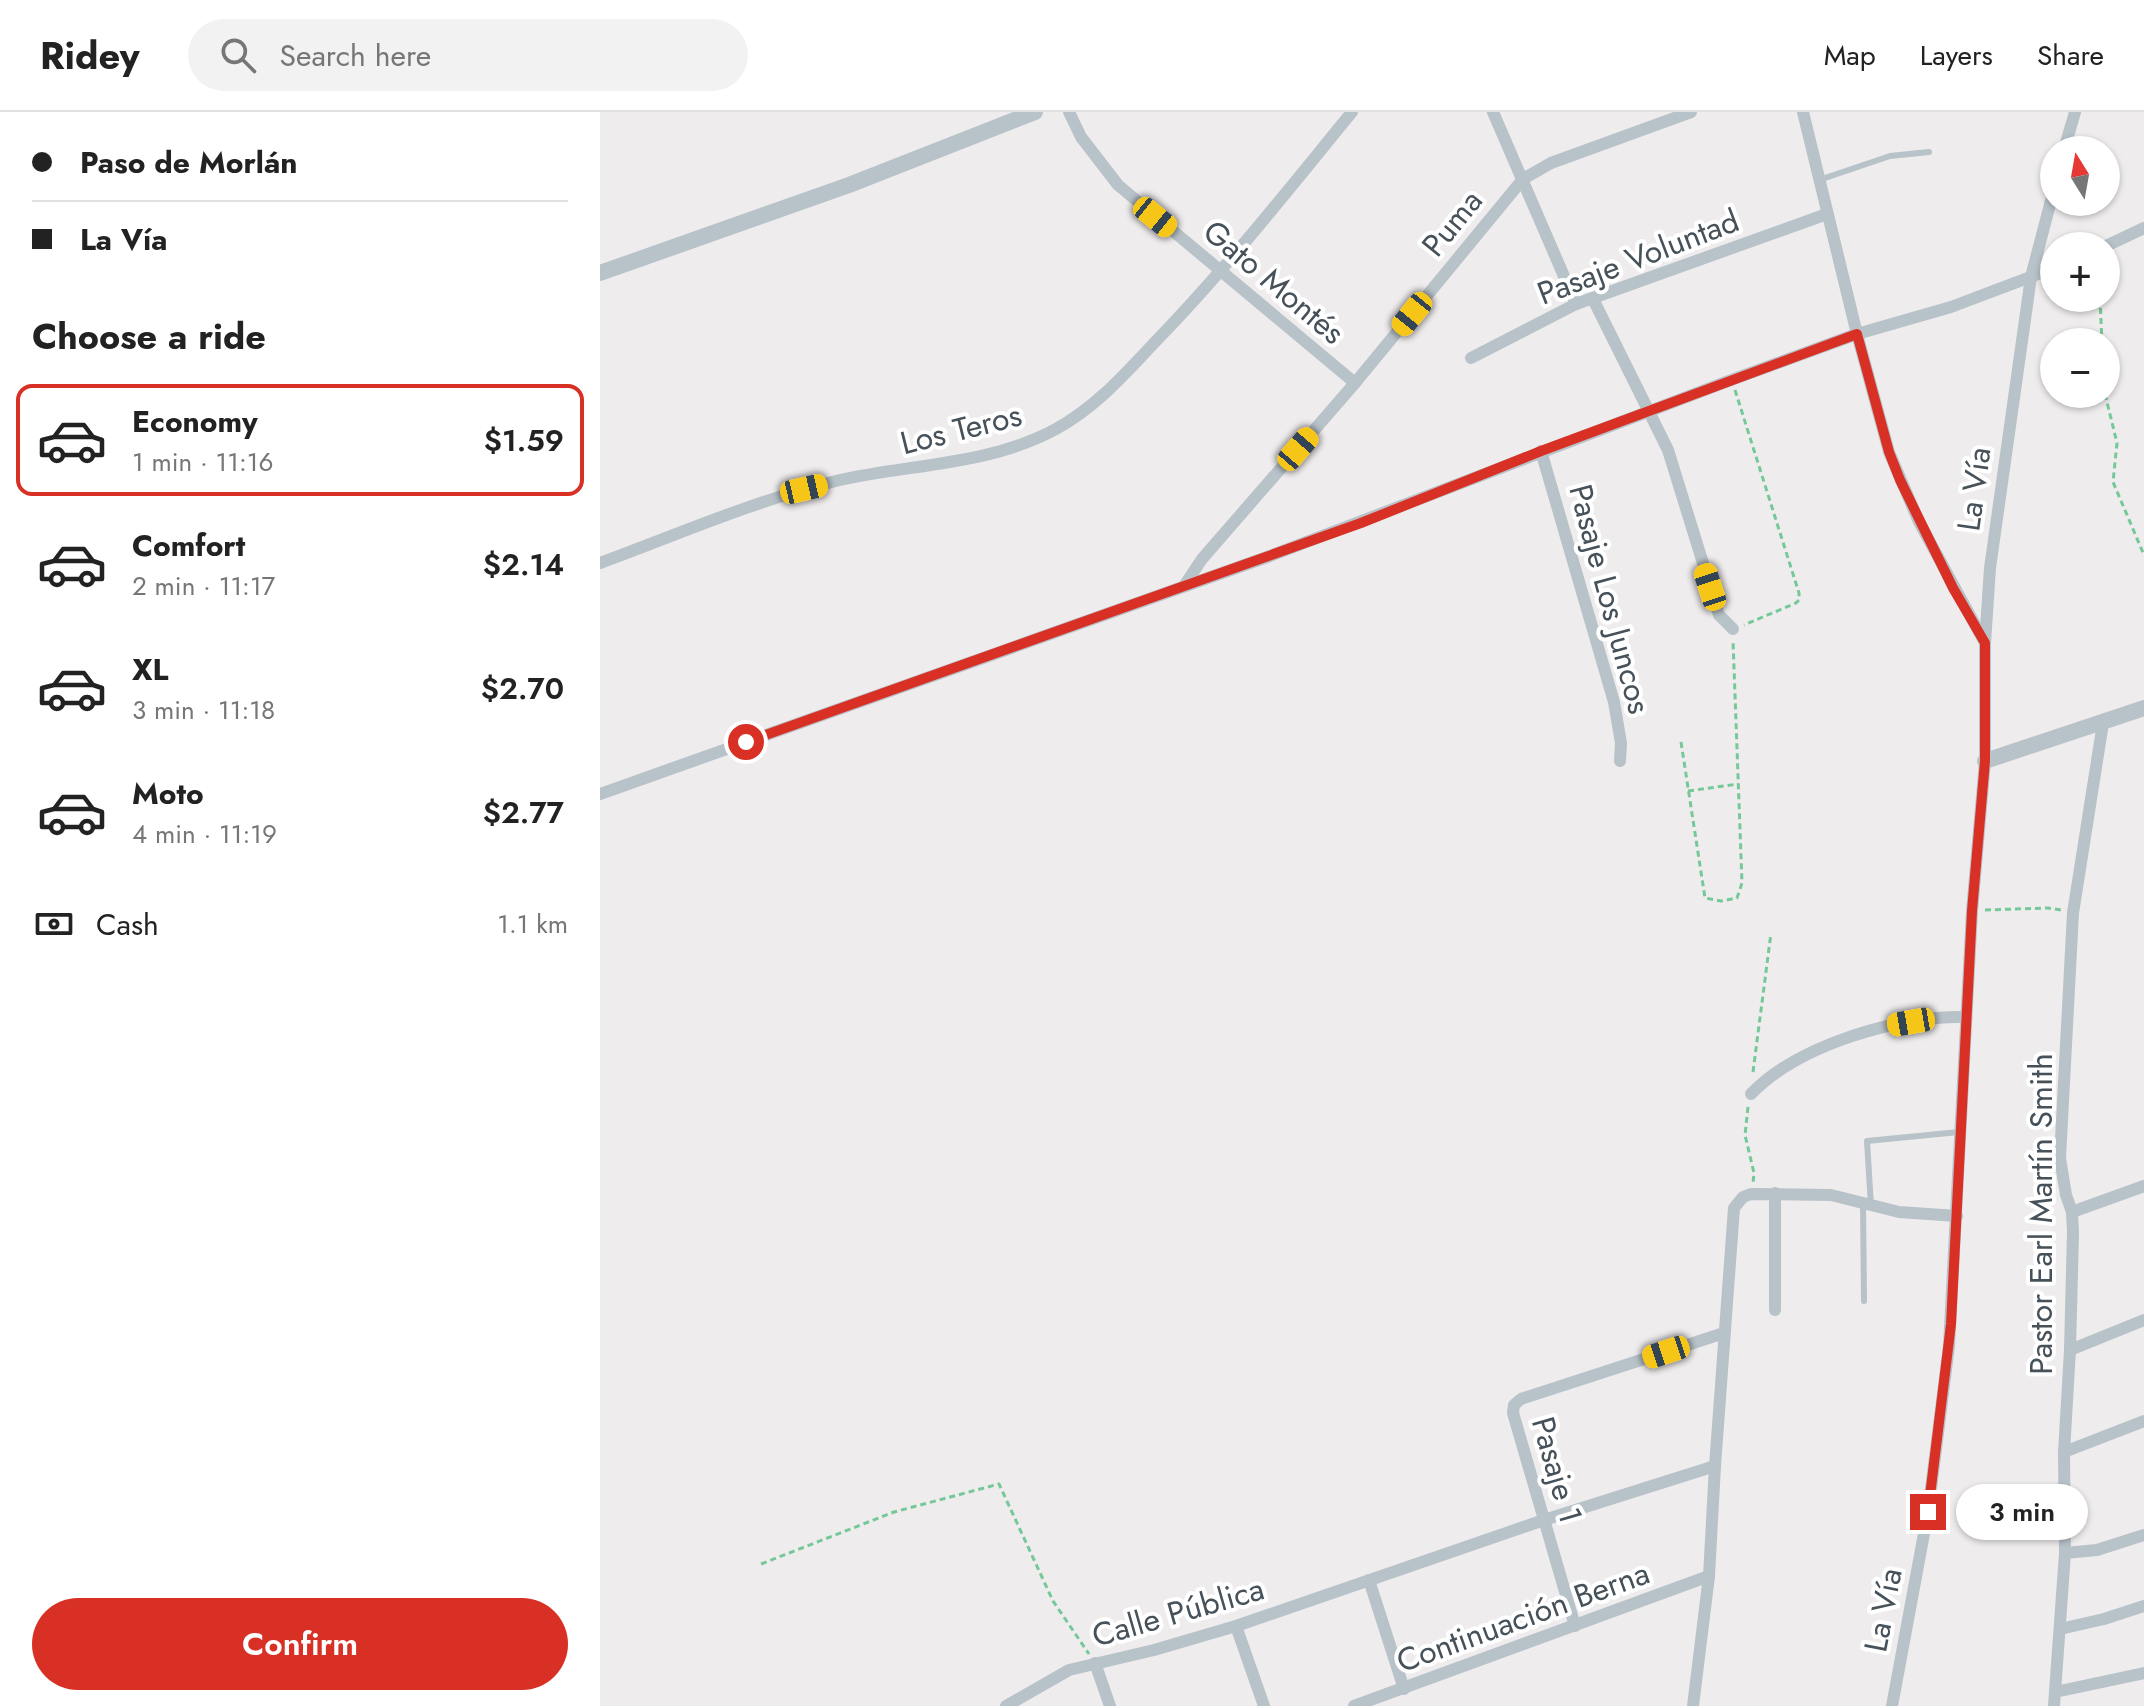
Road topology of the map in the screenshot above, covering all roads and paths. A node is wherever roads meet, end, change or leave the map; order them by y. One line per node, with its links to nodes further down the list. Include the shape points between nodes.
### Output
1 (1035, 112): 17 (street)
2 (1069, 112): 16 (street, Gato Montés, via 1118,185)
3 (1352, 112): 16 (street, Los Teros)
4 (1493, 112): 10 (street)
5 (1691, 112): 10 (street, Puma, via 1551,163)
6 (1803, 112): 11 (street)
7 (2075, 112): 8 (street)
8 (2068, 136)
9 (1929, 152): 11 (lane, via 1890,156)
10 (1523, 179): 21 (street); 25 (street, Puma)
11 (1819, 180): 12 (street)
12 (1827, 214): 20 (street, Pasaje Voluntad); 22 (street)
13 (2047, 216): 19 (street, La Vía)
14 (2144, 228): 15 (street)
15 (2120, 239)
16 (1222, 272): 25 (street, Gato Montés); 30 (street, Los Teros, via 1100,398 1037,438 998,451 804,489)
17 (600, 273)
18 (2040, 273): 19 (street)
19 (2031, 277): 22 (street); 33 (street, La Vía, via 1996,514)
20 (1593, 299): 21 (street, Pasaje Voluntad); 27 (street)
21 (1576, 304): 23 (street, Pasaje Voluntad)
22 (1857, 334): 24 (street); 33 (street, via 1900,480)
23 (1471, 358)
24 (1731, 380): 27 (street); 32 (path, via 1799,600)
25 (1355, 383): 31 (street, Puma)
26 (2108, 408): 29 (path, via 2117,443 2113,482)
27 (1647, 411): 28 (street); 32 (street, via 1668,450 1719,615)
28 (1541, 451): 31 (street); 37 (street, Pasaje Los Juncos, via 1614,702)
29 (2144, 555)
30 (600, 563)
31 (1184, 586): 41 (street)
32 (1733, 629): 39 (path)
33 (1985, 643): 38 (street, La Vía)
34 (2144, 708): 35 (street)
35 (2103, 723): 38 (street); 43 (street, Pastor Earl Martín Smith)
36 (1681, 742): 40 (path)
37 (1620, 761)
38 (1985, 761): 42 (street, La Vía)
39 (1738, 784): 40 (path); 40 (path, via 1742,883 1737,898 1721,901 1705,898)
40 (1688, 791)
41 (600, 794)
42 (1972, 911): 43 (path, via 2048,908); 45 (street, La Vía)
43 (2073, 913): 52 (street, Pastor Earl Martín Smith, via 2060,1158)
44 (1771, 933): 46 (path)
45 (1966, 1017): 46 (street, via 1895,1025 1835,1043 1790,1064); 47 (street, La Vía)
46 (1751, 1094): 50 (path, via 1745,1135 1754,1173)
47 (1961, 1132): 51 (lane, via 1867,1141); 53 (street, La Vía)
48 (2144, 1186): 52 (street)
49 (1775, 1193): 50 (street); 51 (street, via 1831,1195); 55 (street)
50 (1751, 1194): 57 (street, via 1738,1202 1732,1217)
51 (1867, 1204): 53 (street); 54 (lane)
52 (2072, 1212): 58 (street, Pastor Earl Martín Smith)
53 (1957, 1216): 82 (street, La Vía, via 1936,1463)
54 (1864, 1301)
55 (1775, 1310)
56 (2144, 1320): 58 (street)
57 (1724, 1333): 61 (street); 62 (street, Pasaje 1, via 1517,1401 1513,1413)
58 (2070, 1350): 60 (street, Pastor Earl Martín Smith)
59 (2144, 1421): 60 (street)
60 (2064, 1452): 64 (street, Pastor Earl Martín Smith)
61 (1715, 1466): 62 (street, Calle Pública); 66 (street)
62 (1544, 1520): 67 (street, Calle Pública); 70 (street, Pasaje 1)
63 (2144, 1535): 64 (street, via 2097,1550)
64 (2065, 1553): 71 (street, Pastor Earl Martín Smith)
65 (761, 1564): 72 (path, via 894,1512 999,1484 1053,1601)
66 (1709, 1576): 70 (street, Continuación Berna); 81 (street)
67 (1369, 1580): 69 (street, Calle Pública); 74 (street)
68 (2144, 1606): 71 (street)
69 (1236, 1626): 72 (street, Calle Pública); 79 (street)
70 (1575, 1626): 74 (street, Continuación Berna)
71 (2060, 1629): 75 (street, Pastor Earl Martín Smith)
72 (1095, 1663): 77 (street, Calle Pública, via 1069,1670); 78 (street)
73 (2144, 1673): 75 (street)
74 (1404, 1689): 76 (street, Continuación Berna)
75 (2055, 1699)
76 (1373, 1704): 80 (street, Continuación Berna)
77 (1006, 1706)
78 (1110, 1706)
79 (1264, 1706)
80 (1354, 1706)
81 (1693, 1706)
82 (1892, 1706)

